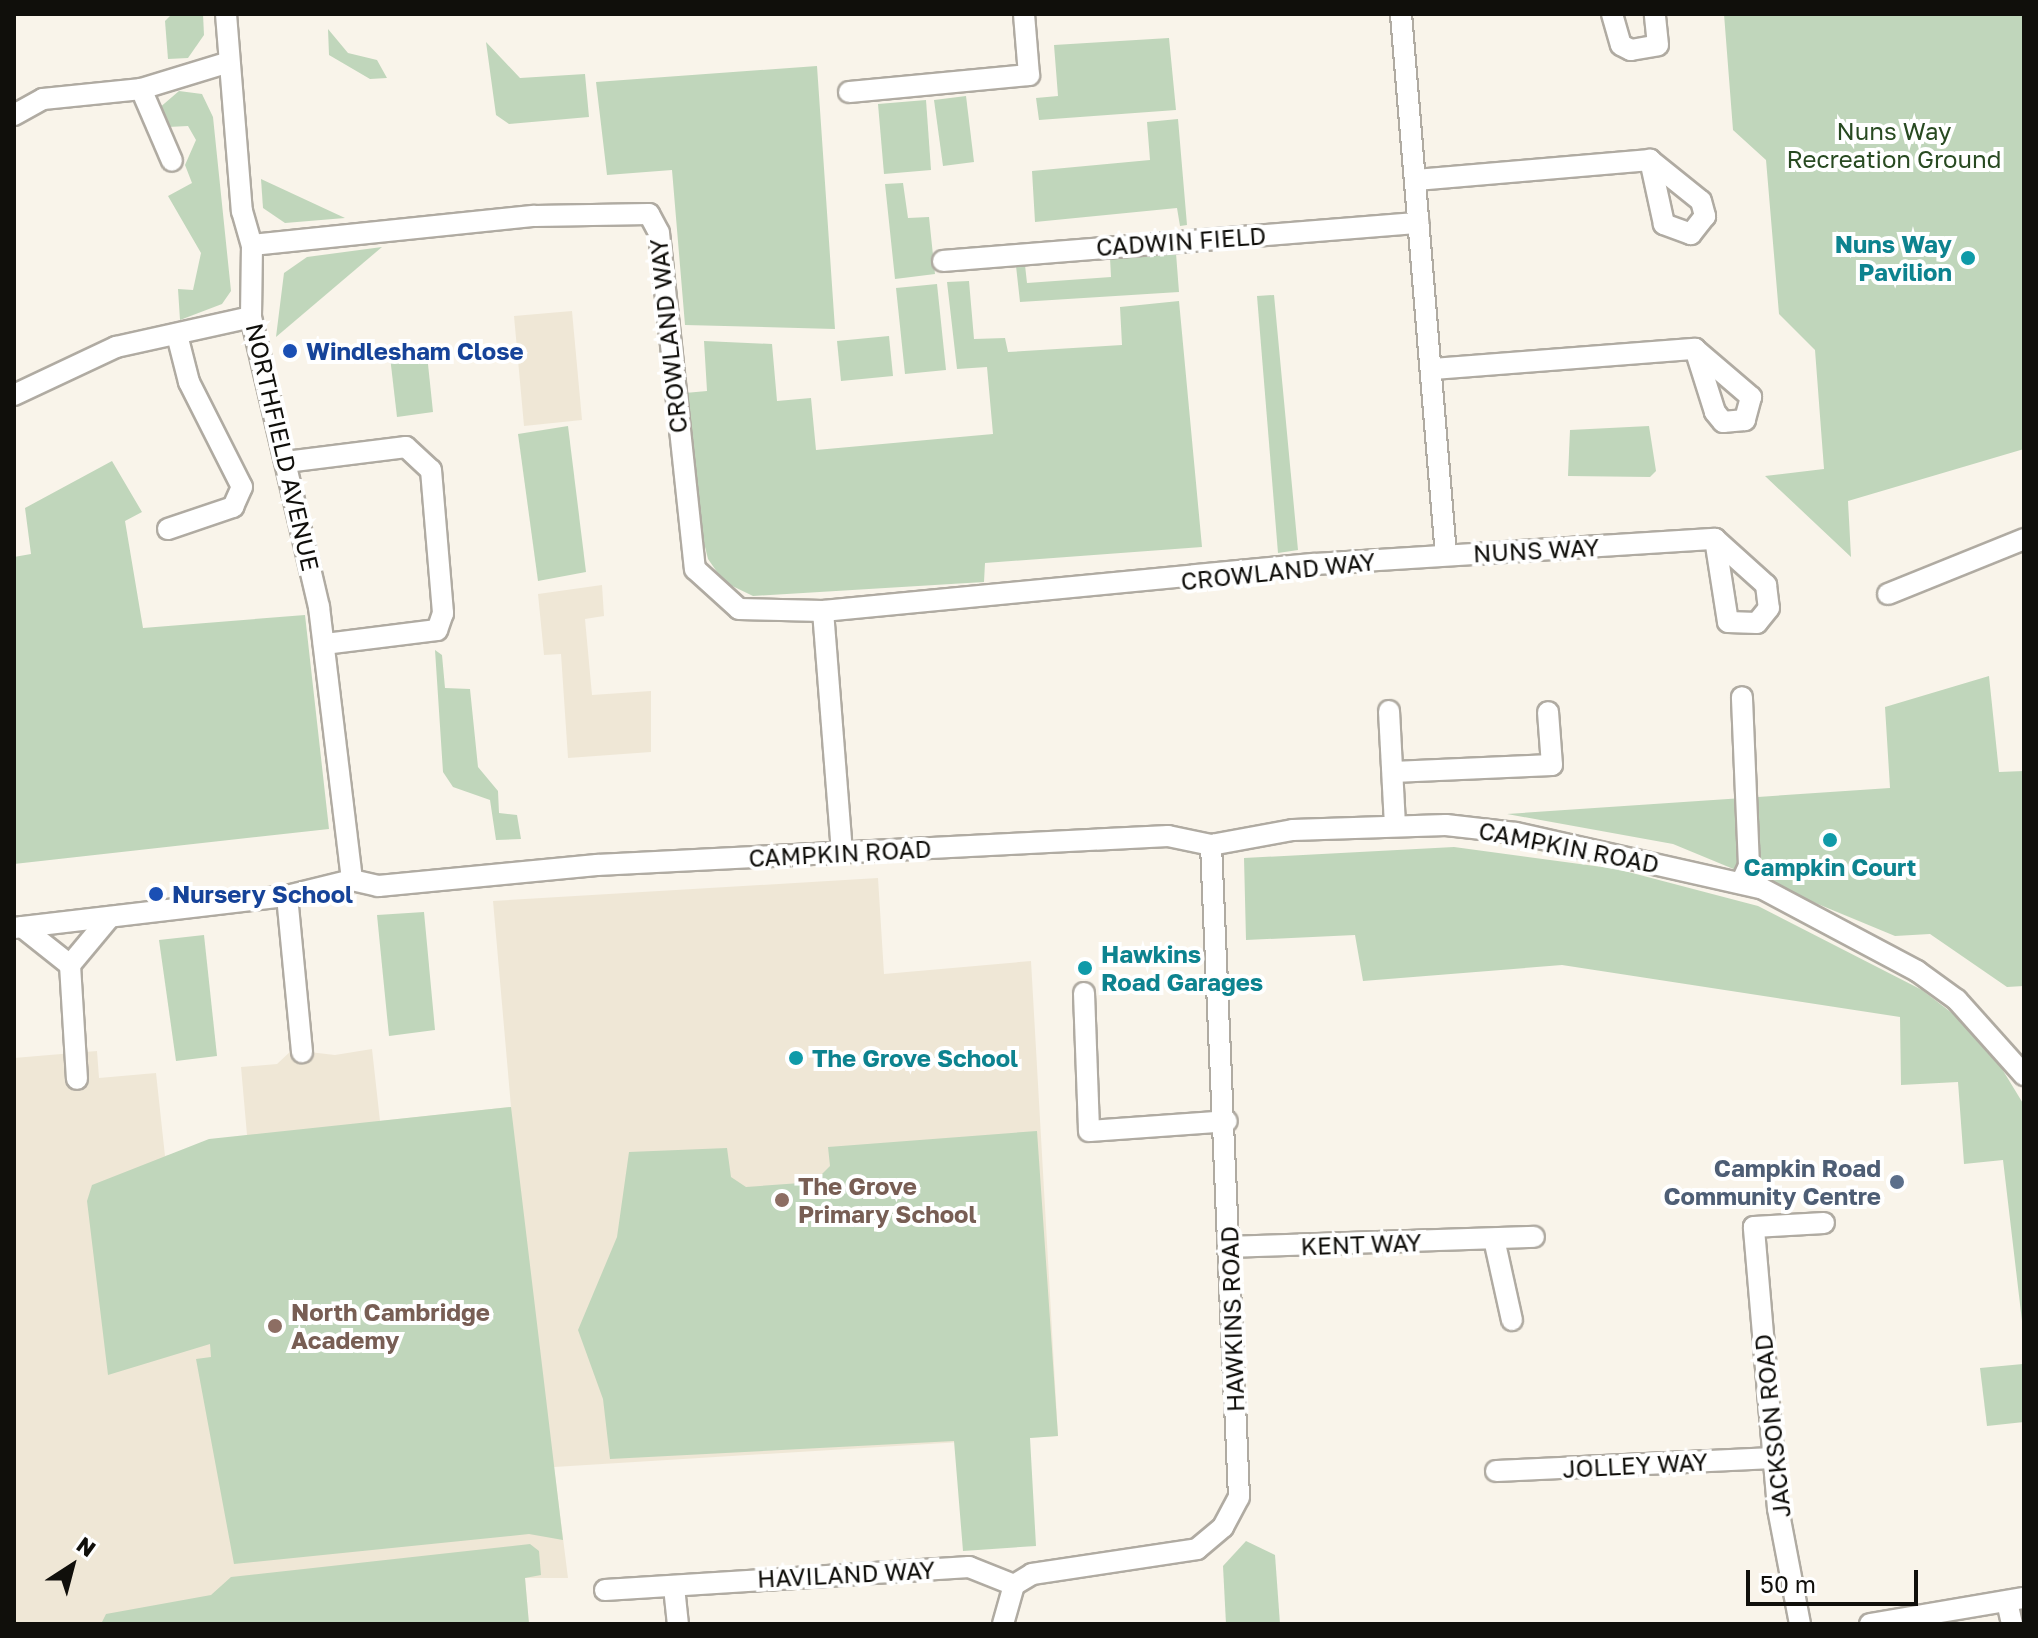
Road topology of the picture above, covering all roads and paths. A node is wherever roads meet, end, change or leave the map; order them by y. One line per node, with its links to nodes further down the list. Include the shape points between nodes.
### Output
1 (226, 14): 6 (street, NORTHFIELD AVENUE)
2 (1024, 14): 8 (street, via 1029,75)
3 (1401, 14): 12 (street, NUNS WAY)
4 (1612, 14): 5 (street, via 1621,45 1631,50 1658,45)
5 (1655, 14)
6 (226, 63): 7 (street); 14 (street, NORTHFIELD AVENUE)
7 (141, 89): 9 (street, via 43,99); 11 (street)
8 (849, 92)
9 (14, 115)
10 (1650, 160): 12 (street)
11 (172, 161)
12 (1416, 180): 13 (street, NUNS WAY)
13 (1418, 223): 15 (street, CADWIN FIELD); 19 (street, NUNS WAY)
14 (252, 245): 16 (street, NORTHFIELD AVENUE); 27 (street, CROWLAND WAY, via 535,216 649,214 659,233 695,569 739,609)
15 (943, 261)
16 (251, 317): 17 (street); 21 (street, NORTHFIELD AVENUE)
17 (177, 335): 20 (street, via 116,347); 22 (street, via 189,382 242,487 233,507)
18 (1695, 349): 19 (street)
19 (1433, 369): 25 (street, NUNS WAY)
20 (14, 395)
21 (286, 462): 28 (street, NORTHFIELD AVENUE); 28 (street, via 406,447 431,470 443,613 437,630)
22 (168, 529)
23 (1715, 539): 25 (street, NUNS WAY)
24 (2024, 539): 26 (street)
25 (1446, 555): 27 (street, CROWLAND WAY)
26 (1888, 594)
27 (823, 611): 35 (street)
28 (324, 644): 36 (street, NORTHFIELD AVENUE)
29 (1742, 697): 37 (street, via 1749,866)
30 (1389, 711): 32 (street)
31 (1548, 712): 32 (street, via 1552,765)
32 (1393, 772): 33 (street)
33 (1395, 826): 34 (street, CAMPKIN ROAD, via 1282,831); 37 (street, CAMPKIN ROAD, via 1516,833)
34 (1211, 845): 35 (street, CAMPKIN ROAD, via 1168,836); 46 (street, HAWKINS ROAD)
35 (842, 853): 36 (street, CAMPKIN ROAD, via 378,886)
36 (352, 880): 38 (street, CAMPKIN ROAD)
37 (1741, 883): 44 (street, CAMPKIN ROAD, via 1845,927 1917,971 1957,1000)
38 (287, 896): 39 (street, CAMPKIN ROAD); 43 (street)
39 (110, 917): 40 (street, CAMPKIN ROAD); 41 (street)
40 (18, 927): 41 (street, CAMPKIN ROAD)
41 (70, 965): 45 (street)
42 (1084, 993): 46 (street, via 1089,1131)
43 (302, 1052)
44 (2024, 1075)
45 (77, 1079)
46 (1227, 1121): 50 (street, HAWKINS ROAD)
47 (1824, 1223): 52 (street, JACKSON ROAD, via 1754,1227)
48 (1534, 1237): 49 (street, KENT WAY)
49 (1494, 1239): 50 (street, KENT WAY); 51 (street)
50 (1229, 1247): 54 (street, HAWKINS ROAD, via 1239,1497 1223,1527 1197,1549 1048,1568)
51 (1512, 1320)
52 (1774, 1458): 53 (street, JOLLEY WAY); 60 (street, JACKSON ROAD)
53 (1496, 1471)
54 (1014, 1585): 55 (street, HAVILAND WAY, via 969,1567); 59 (street)
55 (674, 1587): 56 (street, HAVILAND WAY); 58 (street)
56 (605, 1590)
57 (2015, 1600): 61 (street); 62 (street)
58 (678, 1624)
59 (1003, 1624)
60 (1800, 1624)
61 (1870, 1624)
62 (2012, 1624)

